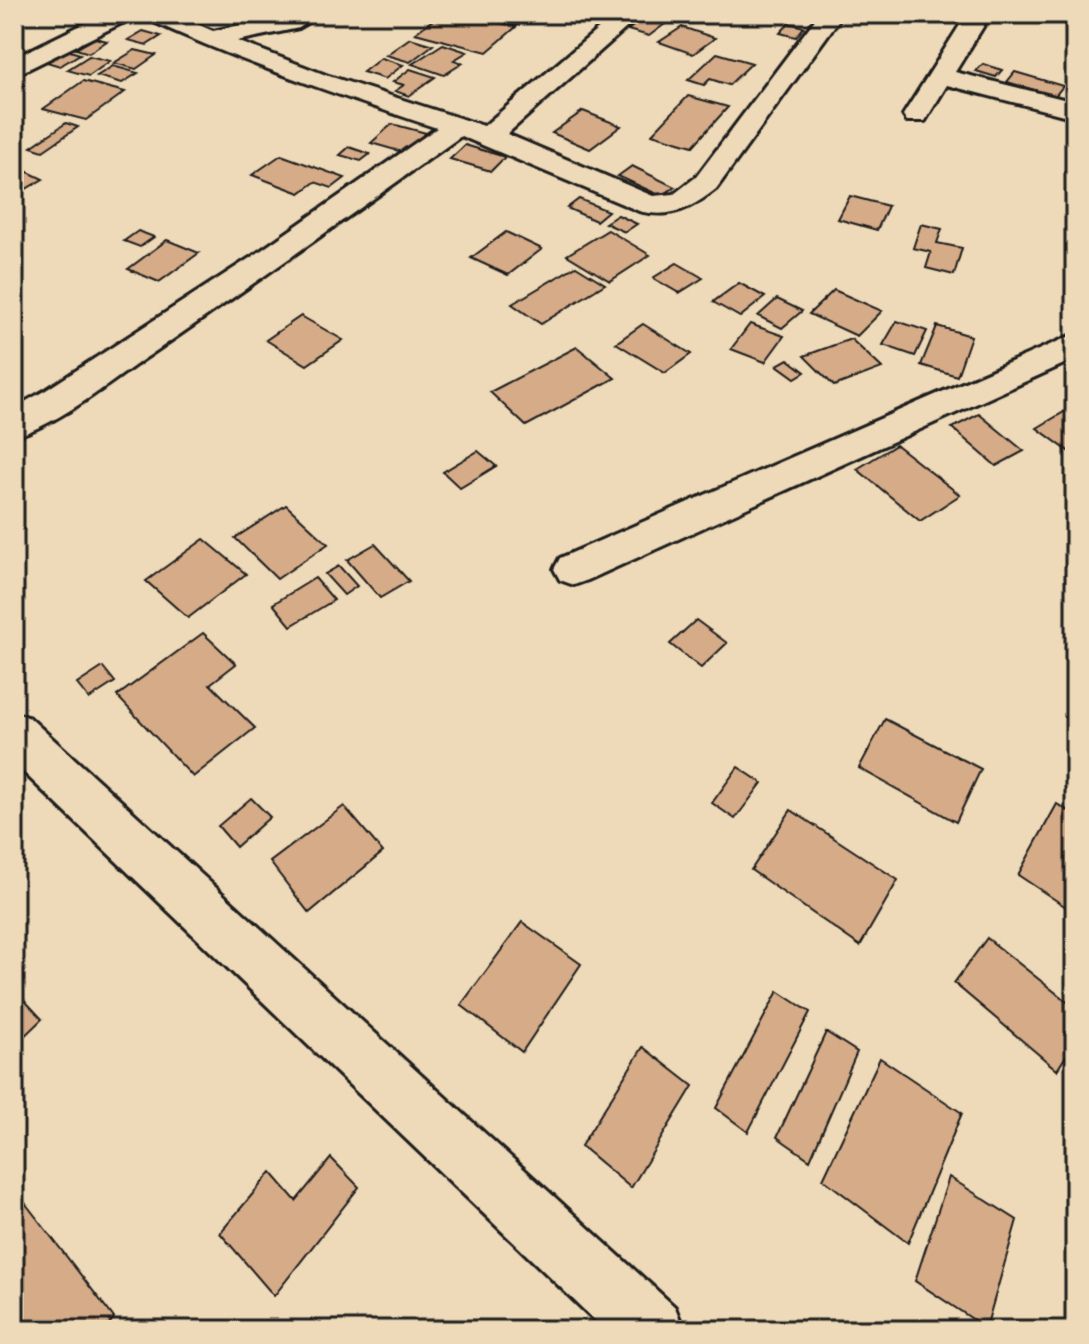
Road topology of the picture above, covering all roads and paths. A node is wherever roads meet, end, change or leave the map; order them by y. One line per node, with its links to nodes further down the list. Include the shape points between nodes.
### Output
1 (122, 14): 8 (street)
2 (155, 14): 7 (street)
3 (307, 14): 7 (street, via 291,23)
4 (630, 14): 13 (street)
5 (831, 14): 13 (street, via 706,183 682,202 649,205)
6 (979, 14): 9 (street)
7 (210, 39): 12 (street)
8 (14, 68)
9 (941, 76): 10 (street); 11 (street)
10 (1075, 110)
11 (916, 115)
12 (457, 126): 13 (street); 15 (street, via 257,267)
13 (488, 136)
14 (1075, 345): 16 (street)
15 (14, 424)
16 (574, 569)
17 (14, 733): 18 (street)
18 (652, 1330)

